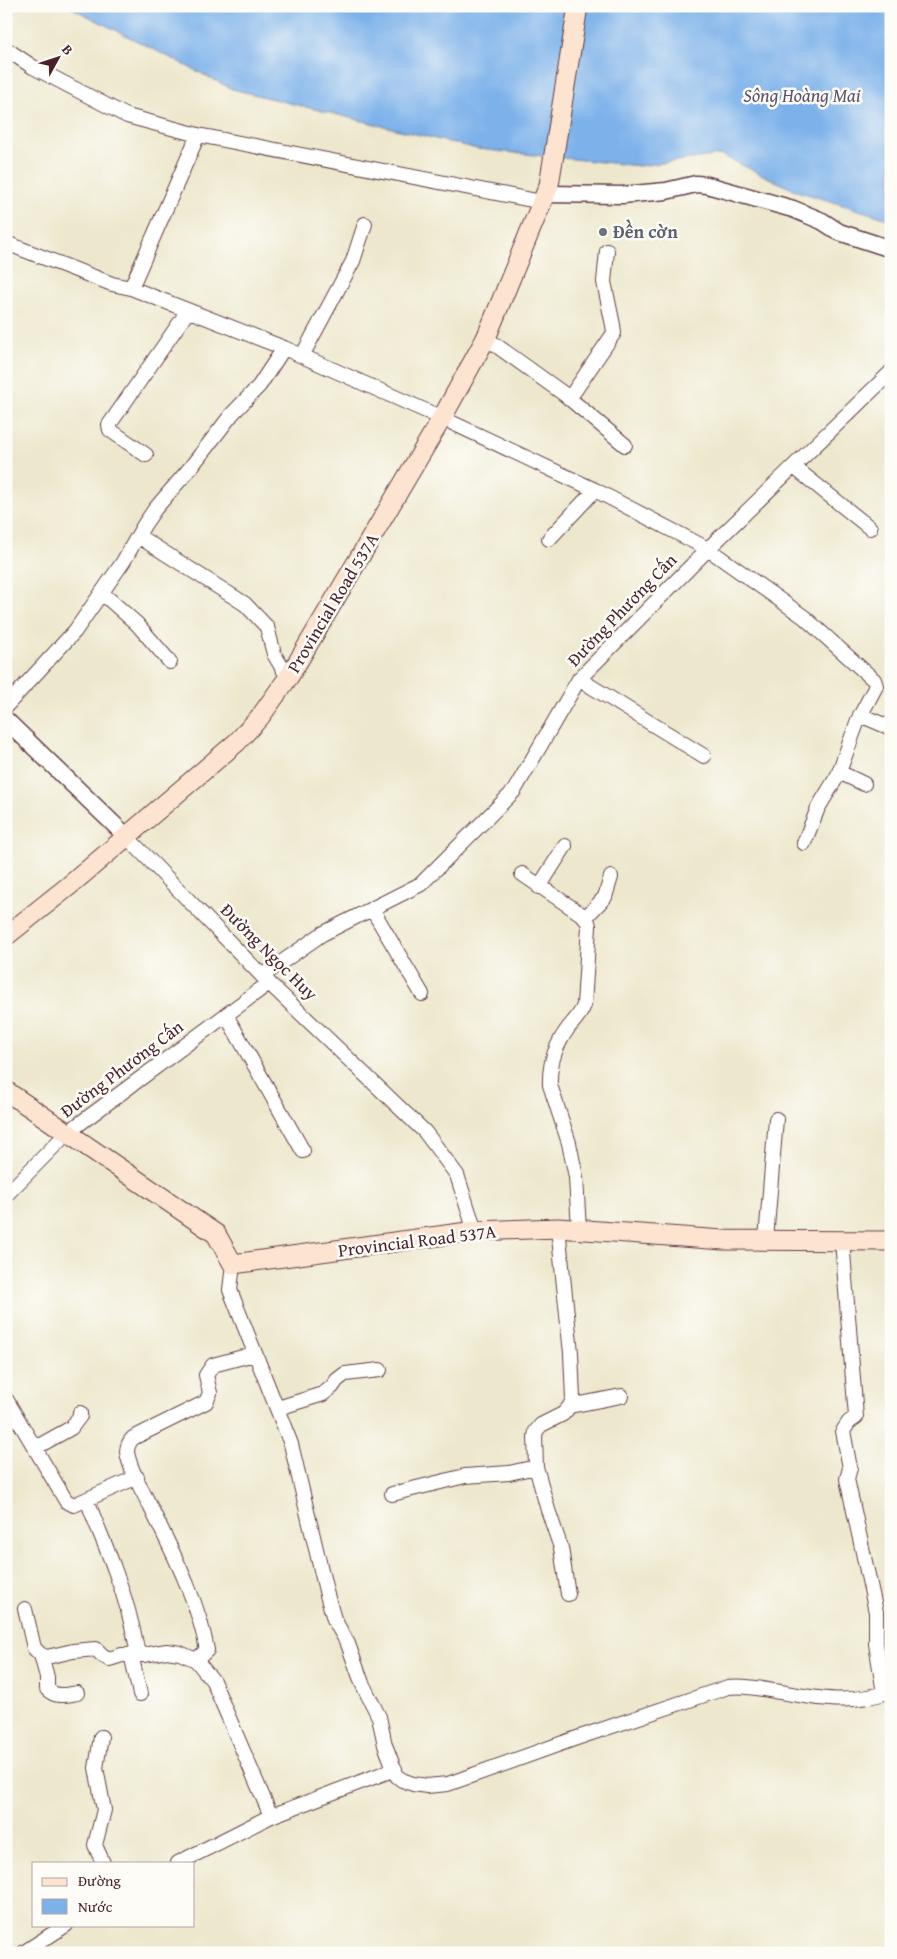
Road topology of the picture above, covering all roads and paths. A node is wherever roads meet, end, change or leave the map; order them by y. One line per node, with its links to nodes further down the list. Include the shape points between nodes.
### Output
1 (578, 6): 4 (main road, Provincial Road 537A)
2 (6, 49): 3 (street, via 33,67 127,116)
3 (198, 135): 4 (street); 9 (street)
4 (545, 194): 7 (street, via 622,195 666,191 696,184 713,186 793,209 839,232); 11 (main road, Provincial Road 537A)
5 (365, 224): 13 (street, via 353,261)
6 (6, 243): 9 (street, via 112,284)
7 (891, 249)
8 (607, 251): 15 (street, via 604,282 614,333)
9 (131, 288): 10 (street)
10 (188, 311): 12 (street); 18 (street, via 109,425 110,430)
11 (486, 338): 15 (street); 16 (main road, Provincial Road 537A)
12 (284, 348): 13 (street); 22 (street, via 259,386 232,414 155,509)
13 (302, 356): 16 (street)
14 (891, 372): 19 (street, Đường Phương Cấn)
15 (569, 399): 17 (street)
16 (442, 418): 20 (street); 27 (main road, Provincial Road 537A)
17 (625, 445)
18 (146, 455)
19 (794, 468): 21 (street); 24 (street, Đường Phương Cấn)
20 (594, 490): 23 (street); 24 (street)
21 (870, 528)
22 (138, 536): 25 (street); 27 (street, via 245,604 267,627 274,654)
23 (549, 539)
24 (708, 549): 28 (street, Đường Phương Cấn); 30 (street, via 804,617 874,680 876,686)
25 (102, 593): 26 (street, via 137,624); 29 (street, via 75,631)
26 (170, 662)
27 (290, 675): 36 (main road, Provincial Road 537A, via 260,717 236,742)
28 (580, 679): 33 (street); 42 (street, Đường Phương Cấn, via 514,791 421,884)
29 (6, 706)
30 (860, 715): 32 (street); 34 (street)
31 (6, 720): 36 (street, Đường Ngọc Huy)
32 (891, 728)
33 (704, 756)
34 (839, 772): 35 (street); 37 (street, via 818,808)
35 (864, 784)
36 (126, 836): 44 (main road, Provincial Road 537A); 45 (street, Đường Ngọc Huy)
37 (804, 843)
38 (564, 846): 41 (street)
39 (522, 874): 41 (street)
40 (611, 877): 43 (street, via 606,897)
41 (539, 886): 43 (street)
42 (372, 909): 45 (street, Đường Phương Cấn, via 322,934); 46 (street)
43 (586, 918): 54 (street, via 589,937 584,1005 557,1044 549,1078 576,1177)
44 (6, 936)
45 (266, 979): 47 (street, Đường Phương Cấn); 55 (street, Đường Ngọc Huy, via 425,1132 457,1175)
46 (422, 994)
47 (226, 1015): 50 (street, Đường Phương Cấn); 51 (street)
48 (6, 1091): 50 (main road)
49 (776, 1119): 56 (street)
50 (67, 1133): 52 (street, Đường Phương Cấn); 59 (main road, via 216,1234)
51 (303, 1151)
52 (6, 1195)
53 (558, 1228): 54 (main road, Provincial Road 537A); 55 (main road, Provincial Road 537A); 64 (street, via 571,1353 573,1398)
54 (579, 1230): 56 (main road, Provincial Road 537A, via 722,1240)
55 (475, 1231): 59 (main road, Provincial Road 537A)
56 (766, 1239): 57 (main road, Provincial Road 537A)
57 (842, 1240): 58 (main road, Provincial Road 537A); 77 (street, via 856,1417 843,1431 850,1468 846,1478 876,1612 876,1644)
58 (891, 1240)
59 (233, 1264): 60 (street, via 230,1290)
60 (254, 1354): 65 (street); 69 (street, via 213,1365 206,1375 210,1393 202,1405 131,1440 127,1449)
61 (380, 1370): 65 (street, via 345,1374 323,1394)
62 (621, 1396): 64 (street)
63 (6, 1399): 67 (street)
64 (570, 1406): 68 (street, via 536,1431)
65 (278, 1408): 81 (street, via 291,1444 334,1618 379,1717 385,1746)
66 (80, 1413): 67 (street, via 71,1428)
67 (35, 1448): 71 (street, via 66,1501 74,1505)
68 (536, 1467): 70 (street, via 509,1473 464,1476); 72 (street, via 560,1548)
69 (137, 1477): 71 (street); 76 (street, via 176,1560 200,1622 207,1650)
70 (392, 1494)
71 (87, 1499): 74 (street, via 117,1574 134,1632)
72 (568, 1594)
73 (25, 1610): 75 (street, via 34,1648)
74 (134, 1654): 75 (street, via 109,1659 92,1649 47,1657); 76 (street, via 167,1651); 79 (street)
75 (41, 1655): 78 (street, via 47,1689 57,1695)
76 (196, 1660): 82 (street, via 213,1681)
77 (887, 1692): 81 (street, via 859,1700 840,1700 737,1686 710,1692 448,1784 413,1784 397,1776)
78 (77, 1693)
79 (140, 1694)
80 (101, 1737): 83 (street, via 96,1768 104,1810 95,1845)
81 (395, 1769): 82 (street)
82 (271, 1816): 84 (street)
83 (103, 1862)
84 (180, 1862)
85 (64, 1926): 86 (street)
86 (23, 1953)

